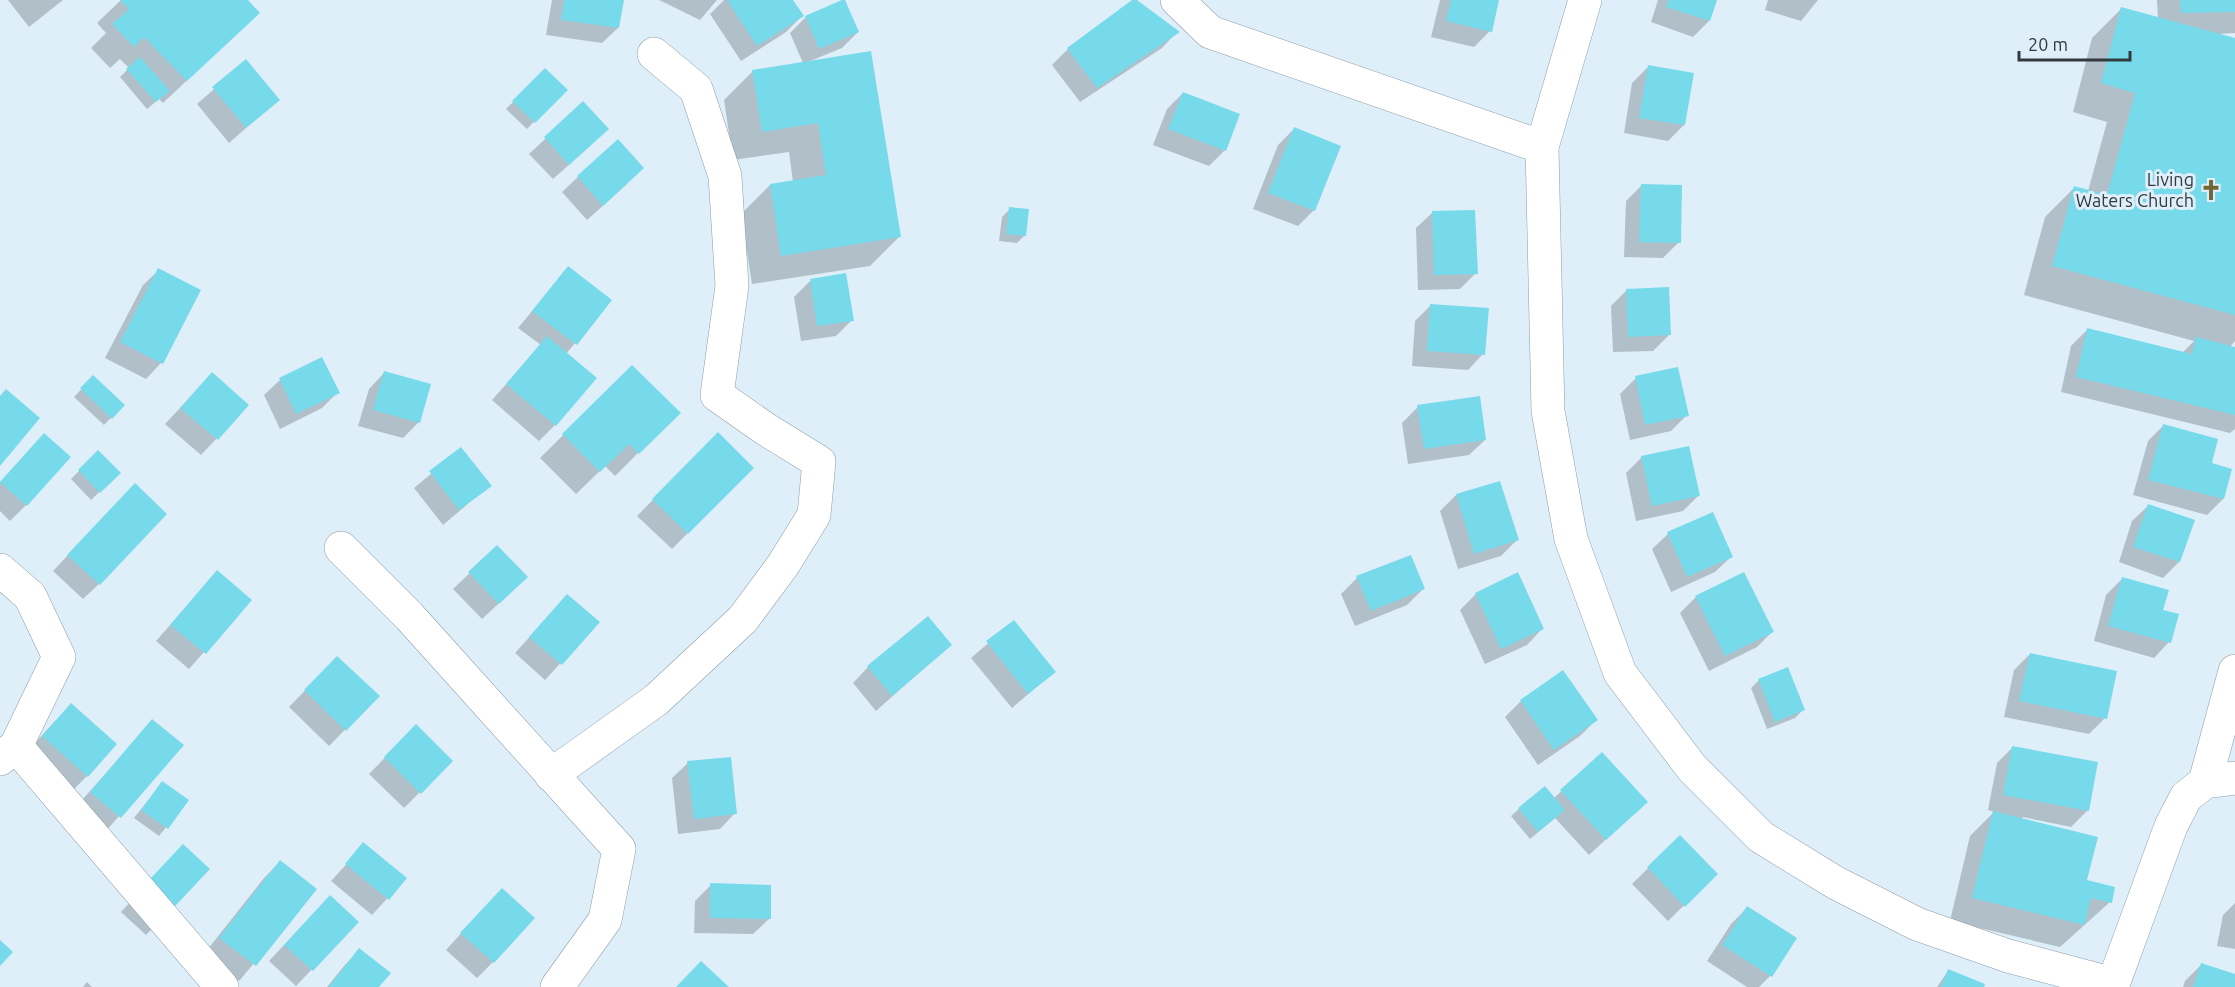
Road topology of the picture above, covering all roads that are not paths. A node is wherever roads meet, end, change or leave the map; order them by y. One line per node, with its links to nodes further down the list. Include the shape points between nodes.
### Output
1 (1177, 0): 4 (street, via 1210,32)
2 (1585, 0): 4 (street)
3 (654, 54): 9 (street, via 696,88 725,176 732,286 717,395 819,462 814,515 743,619 656,700)
4 (1542, 147): 11 (street, via 1548,411 1571,539 1620,672 1692,768 1761,837 1836,883 1917,924 2008,956)
5 (341, 548): 9 (street, via 409,616)
6 (0, 570): 8 (street, via 30,596 59,657)
7 (2235, 671): 10 (street)
8 (8, 752): 12 (street)
9 (551, 775): 13 (street, via 619,849 605,920)
10 (2220, 780): 11 (street, via 2186,797 2171,826)
11 (2113, 986)
12 (222, 987)
13 (557, 987)

